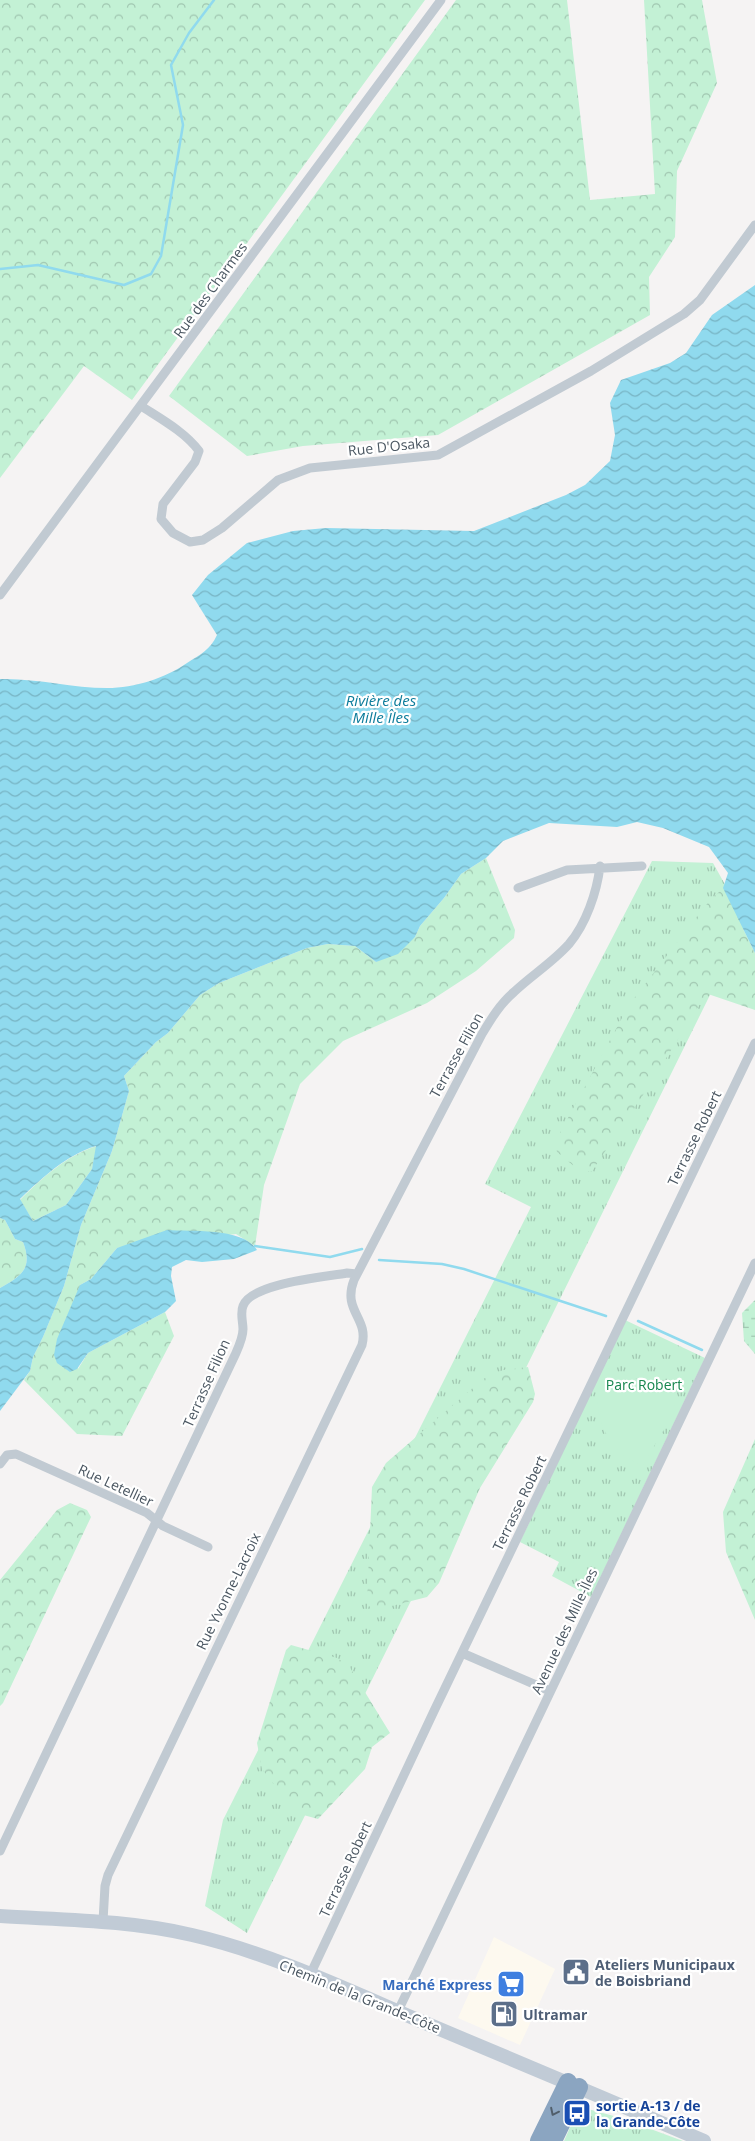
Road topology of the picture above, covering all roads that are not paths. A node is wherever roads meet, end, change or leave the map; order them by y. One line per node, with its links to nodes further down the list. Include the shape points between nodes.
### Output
1 (441, 0): 3 (street, Rue des Charmes)
2 (755, 225): 3 (street, Rue D'Osaka, via 700,300 684,314 591,371 438,455 310,468 278,480 203,540 190,542 173,532 161,519 163,504 195,462 199,451 180,432)
3 (141, 406): 4 (street, Rue des Charmes)
4 (0, 595)
5 (600, 866): 6 (street); 7 (street, via 567,870); 10 (street, Terrasse Filion, via 591,901 574,938 508,998 482,1034)
6 (642, 866)
7 (518, 888)
8 (755, 1043): 14 (street, Terrasse Robert)
9 (755, 1263): 15 (street, Avenue des Mille-Îles)
10 (357, 1274): 12 (street, Terrasse Filion, via 287,1284 257,1292 244,1303 238,1348); 18 (street, Rue Yvonne-Lacroix, via 350,1301 362,1327 362,1345 108,1875)
11 (0, 1464): 12 (street, Rue Letellier, via 10,1454 16,1454 147,1513)
12 (158, 1522): 13 (street, Rue Letellier); 16 (street, Terrasse Filion)
13 (208, 1546)
14 (462, 1653): 15 (street); 19 (street, Terrasse Robert)
15 (550, 1691): 20 (street, Avenue des Mille-Îles)
16 (0, 1851)
17 (0, 1916): 18 (main road, Chemin de la Grande-Côte)
18 (103, 1921): 19 (main road, Chemin de la Grande-Côte, via 208,1939)
19 (310, 1975): 20 (main road, Chemin de la Grande-Côte)
20 (398, 2011): 21 (main road, Chemin de la Grande-Côte)
21 (574, 2085): 22 (highway, one-way to 22); 23 (highway); 24 (main road, Chemin de la Grande-Côte)
22 (539, 2141)
23 (553, 2141)
24 (704, 2141)

